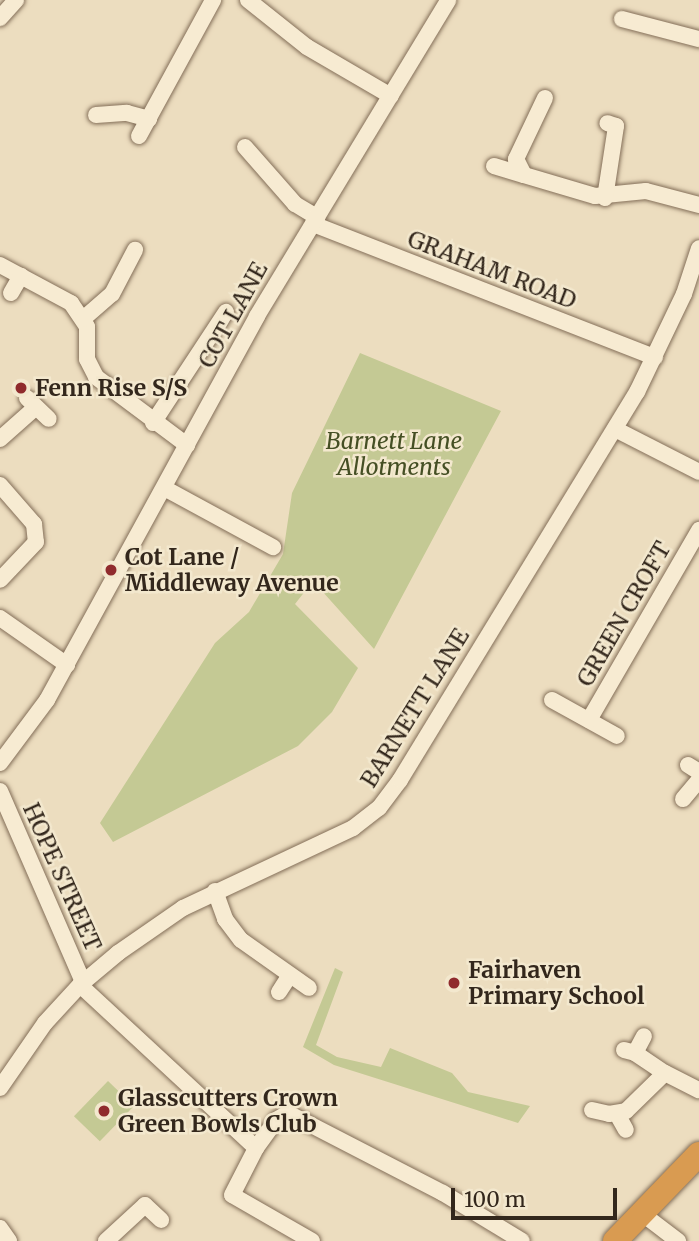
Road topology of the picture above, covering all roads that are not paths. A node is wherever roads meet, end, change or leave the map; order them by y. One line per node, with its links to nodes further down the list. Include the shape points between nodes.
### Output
1 (16, 0): 6 (street)
2 (213, 0): 11 (street)
3 (248, 0): 8 (street, via 307,47)
4 (448, 0): 8 (street, COT LANE)
5 (622, 17): 7 (street)
6 (0, 18)
7 (699, 39)
8 (391, 96): 19 (street, COT LANE)
9 (545, 98): 16 (street, via 516,159)
10 (96, 115): 11 (street, via 127,113)
11 (149, 118): 13 (street)
12 (607, 124): 17 (street, via 616,126)
13 (139, 136)
14 (245, 147): 19 (street, GRAHAM ROAD, via 261,157 295,204)
15 (494, 166): 16 (street)
16 (523, 175): 17 (street)
17 (605, 198): 18 (street, via 646,191)
18 (699, 205)
19 (315, 220): 27 (street, GRAHAM ROAD); 32 (street, COT LANE)
20 (699, 248): 27 (street, BARNETT LANE)
21 (135, 250): 26 (street, via 112,294)
22 (0, 264): 23 (street)
23 (21, 276): 24 (street); 26 (street, via 71,303)
24 (11, 293)
25 (226, 312): 29 (street)
26 (83, 319): 29 (street, via 89,333 87,359 96,377)
27 (655, 357): 30 (street, BARNETT LANE)
28 (49, 419): 31 (street, via 31,403)
29 (153, 423): 32 (street)
30 (615, 429): 33 (street); 48 (street, BARNETT LANE, via 379,808 353,828)
31 (0, 439)
32 (187, 445): 35 (street, COT LANE)
33 (699, 472)
34 (0, 485): 38 (street, via 34,524 36,542)
35 (166, 489): 37 (street); 40 (street, COT LANE)
36 (699, 530): 42 (street, GREEN CROFT)
37 (272, 547)
38 (0, 580)
39 (0, 618): 40 (street)
40 (67, 665): 44 (street, COT LANE)
41 (552, 700): 42 (street, GREEN CROFT)
42 (589, 720): 43 (street, GREEN CROFT)
43 (617, 736)
44 (0, 763)
45 (699, 780): 47 (street)
46 (0, 792): 50 (street, HOPE STREET)
47 (683, 799)
48 (215, 891): 49 (street, via 225,919 241,940); 50 (street, BARNETT LANE, via 183,908)
49 (290, 975): 51 (street); 52 (street)
50 (81, 983): 55 (street, BARNETT LANE, via 45,1023); 60 (street)
51 (309, 988)
52 (279, 992)
53 (644, 1036): 54 (street, via 629,1052)
54 (665, 1073): 56 (street); 58 (street)
55 (0, 1088)
56 (699, 1090)
57 (592, 1110): 58 (street)
58 (617, 1114): 59 (street)
59 (626, 1130)
60 (256, 1148): 68 (street, via 232,1195); 69 (street, via 282,1115 294,1115)
61 (699, 1154): 62 (highway)
62 (640, 1212): 65 (street); 70 (highway)
63 (161, 1220): 67 (street, via 145,1205)
64 (0, 1228): 66 (street)
65 (675, 1240)
66 (9, 1241)
67 (106, 1241)
68 (312, 1241)
69 (522, 1241)
70 (615, 1241)

